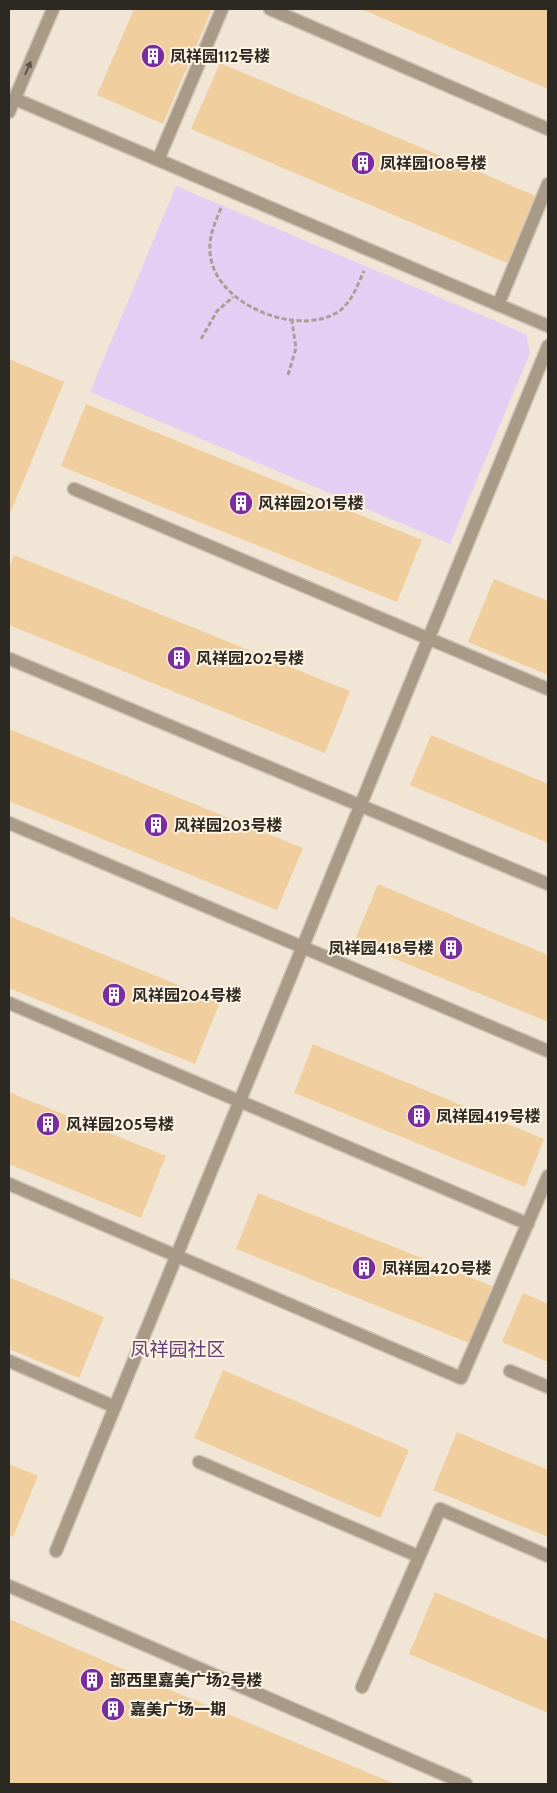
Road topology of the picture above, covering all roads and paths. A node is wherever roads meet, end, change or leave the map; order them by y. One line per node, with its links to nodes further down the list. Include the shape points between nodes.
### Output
1 (53, 9): 4 (street, one-way to 1)
2 (222, 9): 7 (street)
3 (270, 9): 6 (street)
4 (14, 99): 5 (street); 7 (street)
5 (9, 112)
6 (548, 129)
7 (158, 160): 9 (street)
8 (548, 184): 12 (street)
9 (228, 190): 10 (street); 11 (path, via 209,238 211,260 218,280)
10 (372, 252): 12 (street); 13 (path, via 353,297 338,312 319,319)
11 (233, 297): 13 (path); 15 (path, via 217,311)
12 (498, 305): 14 (street)
13 (292, 322): 17 (path, via 296,348)
14 (548, 326)
15 (201, 339)
16 (548, 346): 19 (street)
17 (288, 376)
18 (74, 489): 19 (street)
19 (428, 640): 21 (street); 22 (street)
20 (10, 658): 22 (street)
21 (548, 689)
22 (361, 805): 24 (street); 25 (street)
23 (9, 823): 25 (street)
24 (548, 884)
25 (303, 946): 27 (street); 28 (street)
26 (9, 1003): 28 (street)
27 (548, 1051)
28 (240, 1100): 31 (street); 32 (street)
29 (548, 1176): 31 (street)
30 (9, 1184): 32 (street)
31 (528, 1224): 32 (street, via 461,1378)
32 (177, 1255): 36 (street)
33 (9, 1361): 36 (street)
34 (510, 1370): 35 (street)
35 (548, 1387)
36 (115, 1406): 38 (street)
37 (199, 1462): 39 (street)
38 (56, 1551)
39 (418, 1556): 40 (street, via 440,1509); 42 (street)
40 (548, 1556)
41 (9, 1586): 43 (street)
42 (362, 1687)
43 (466, 1784)

